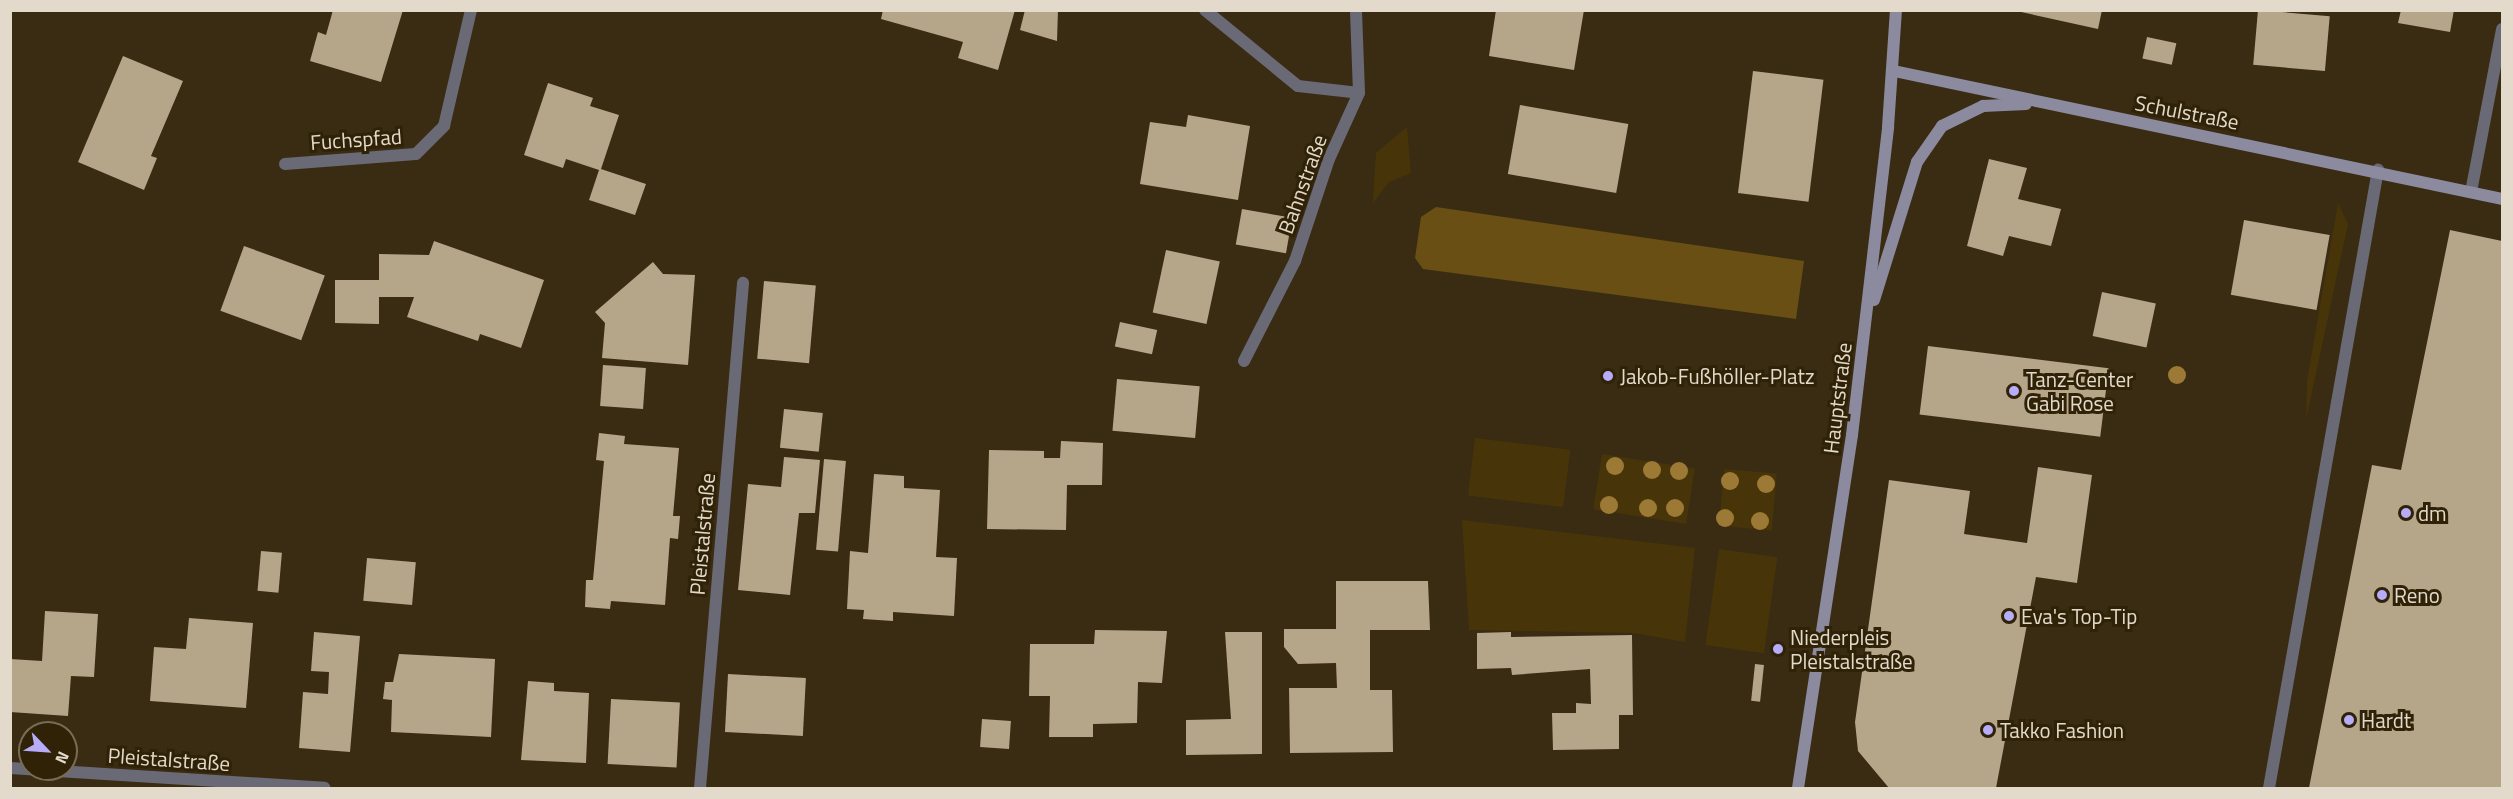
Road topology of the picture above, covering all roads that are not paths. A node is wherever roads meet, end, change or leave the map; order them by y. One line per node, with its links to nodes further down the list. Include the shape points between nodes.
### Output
1 (471, 10): 9 (street, Fuchspfad, via 444,126 416,154)
2 (1205, 10): 7 (street, via 1298,86)
3 (1356, 10): 7 (street, Bahnstraße)
4 (1896, 10): 6 (main road, Hauptstraße)
5 (2502, 28): 11 (street)
6 (1894, 71): 8 (main road, Schulstraße); 14 (main road, Hauptstraße)
7 (1359, 93): 15 (street, Bahnstraße, via 1329,159 1295,261)
8 (2046, 103): 10 (main road, Schulstraße); 14 (main road, via 1983,106 1942,126 1917,162)
9 (285, 164)
10 (2378, 170): 11 (main road, Schulstraße); 20 (street)
11 (2471, 192): 12 (main road, Schulstraße)
12 (2502, 199)
13 (743, 283): 18 (street, Pleistalstraße)
14 (1866, 327): 19 (main road, Hauptstraße)
15 (1244, 361)
16 (10, 768): 17 (street, Pleistalstraße)
17 (324, 789)
18 (700, 789)
19 (1798, 789)
20 (2269, 789)

